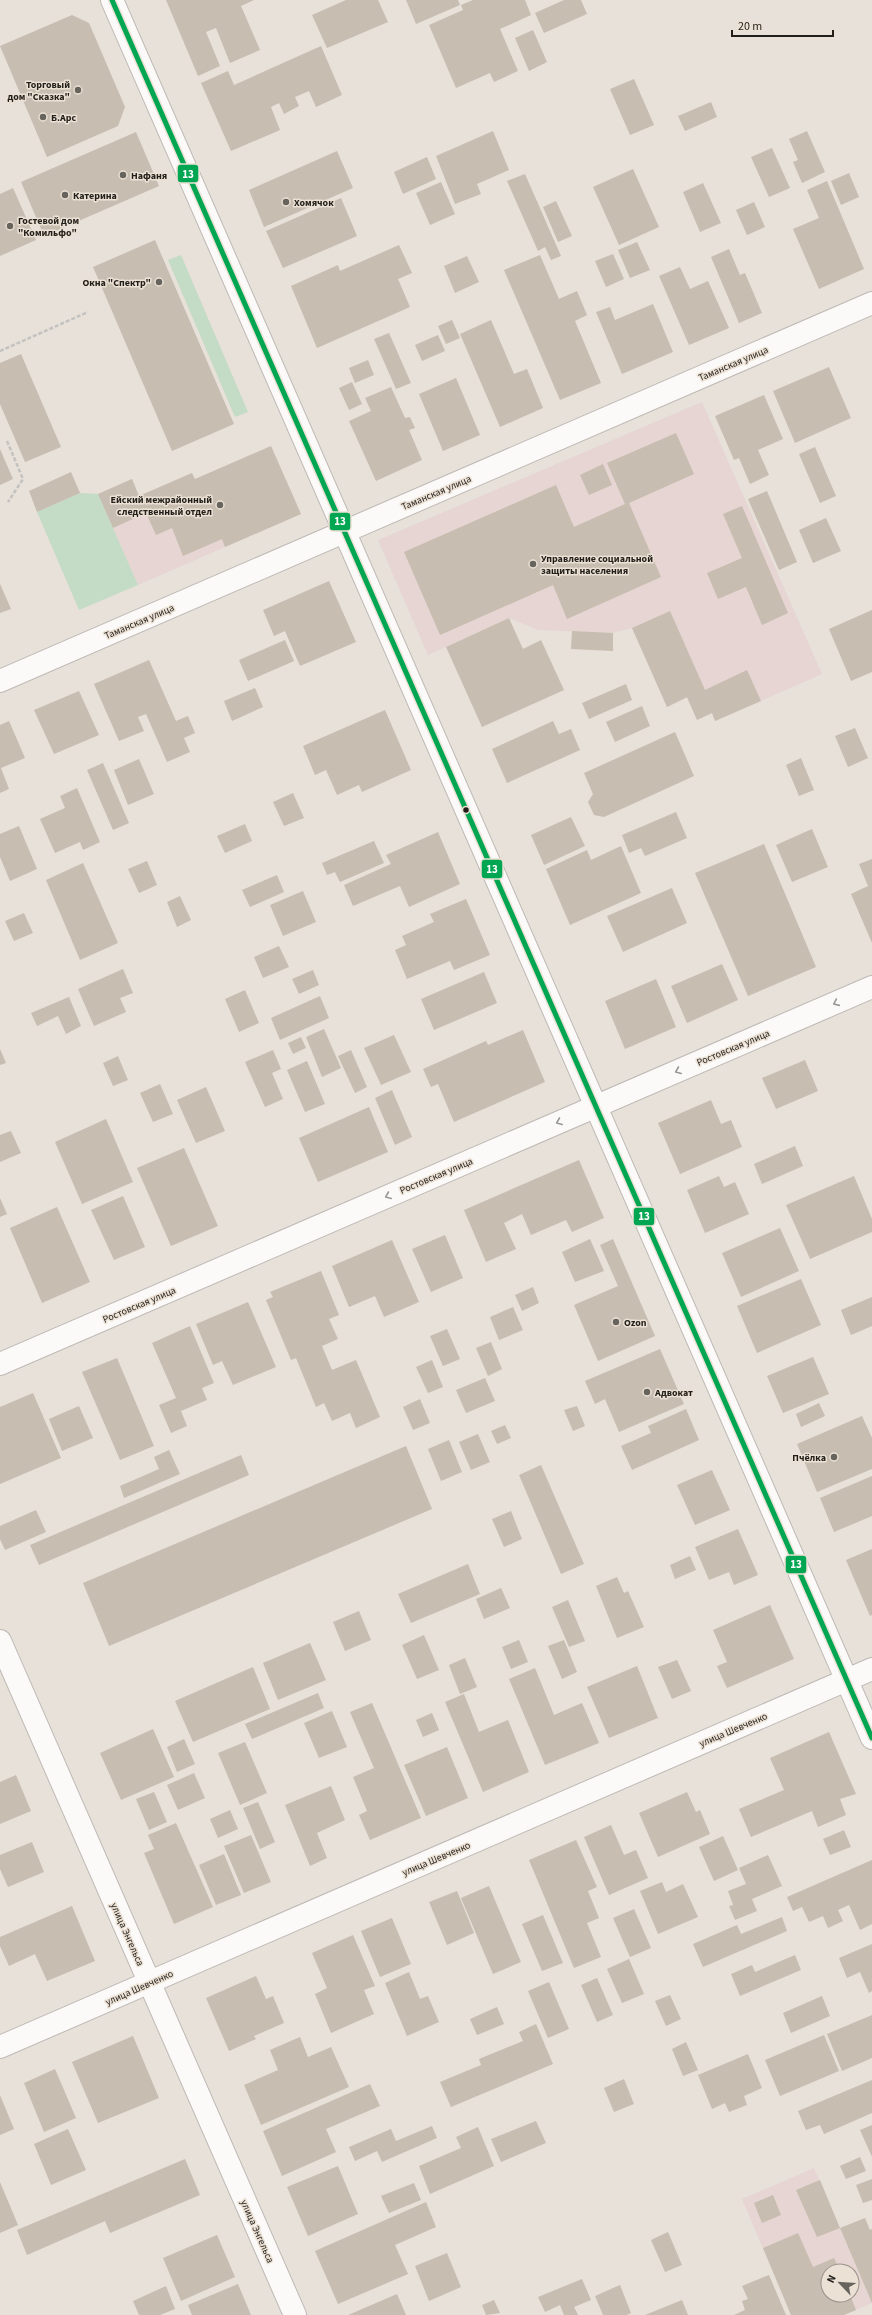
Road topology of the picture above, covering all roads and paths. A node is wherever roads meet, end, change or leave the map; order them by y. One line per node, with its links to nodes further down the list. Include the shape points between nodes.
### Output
1 (112, 0): 7 (street)
2 (872, 303): 7 (street, Таманская улица)
3 (88, 312): 4 (path)
4 (0, 351)
5 (7, 441): 6 (path, via 23,479)
6 (8, 502)
7 (344, 531): 8 (street, Таманская улица); 10 (street)
8 (0, 681)
9 (872, 987): 10 (street, Ростовская улица, one-way to 10)
10 (596, 1106): 11 (street, Ростовская улица, one-way to 11); 14 (street)
11 (0, 1364)
12 (0, 1641): 16 (street, улица Энгельса)
13 (872, 1669): 14 (street, улица Шевченко)
14 (847, 1680): 15 (street); 16 (street, улица Шевченко)
15 (872, 1738)
16 (149, 1982): 17 (street, улица Шевченко); 18 (street, улица Энгельса)
17 (0, 2047)
18 (295, 2315)

